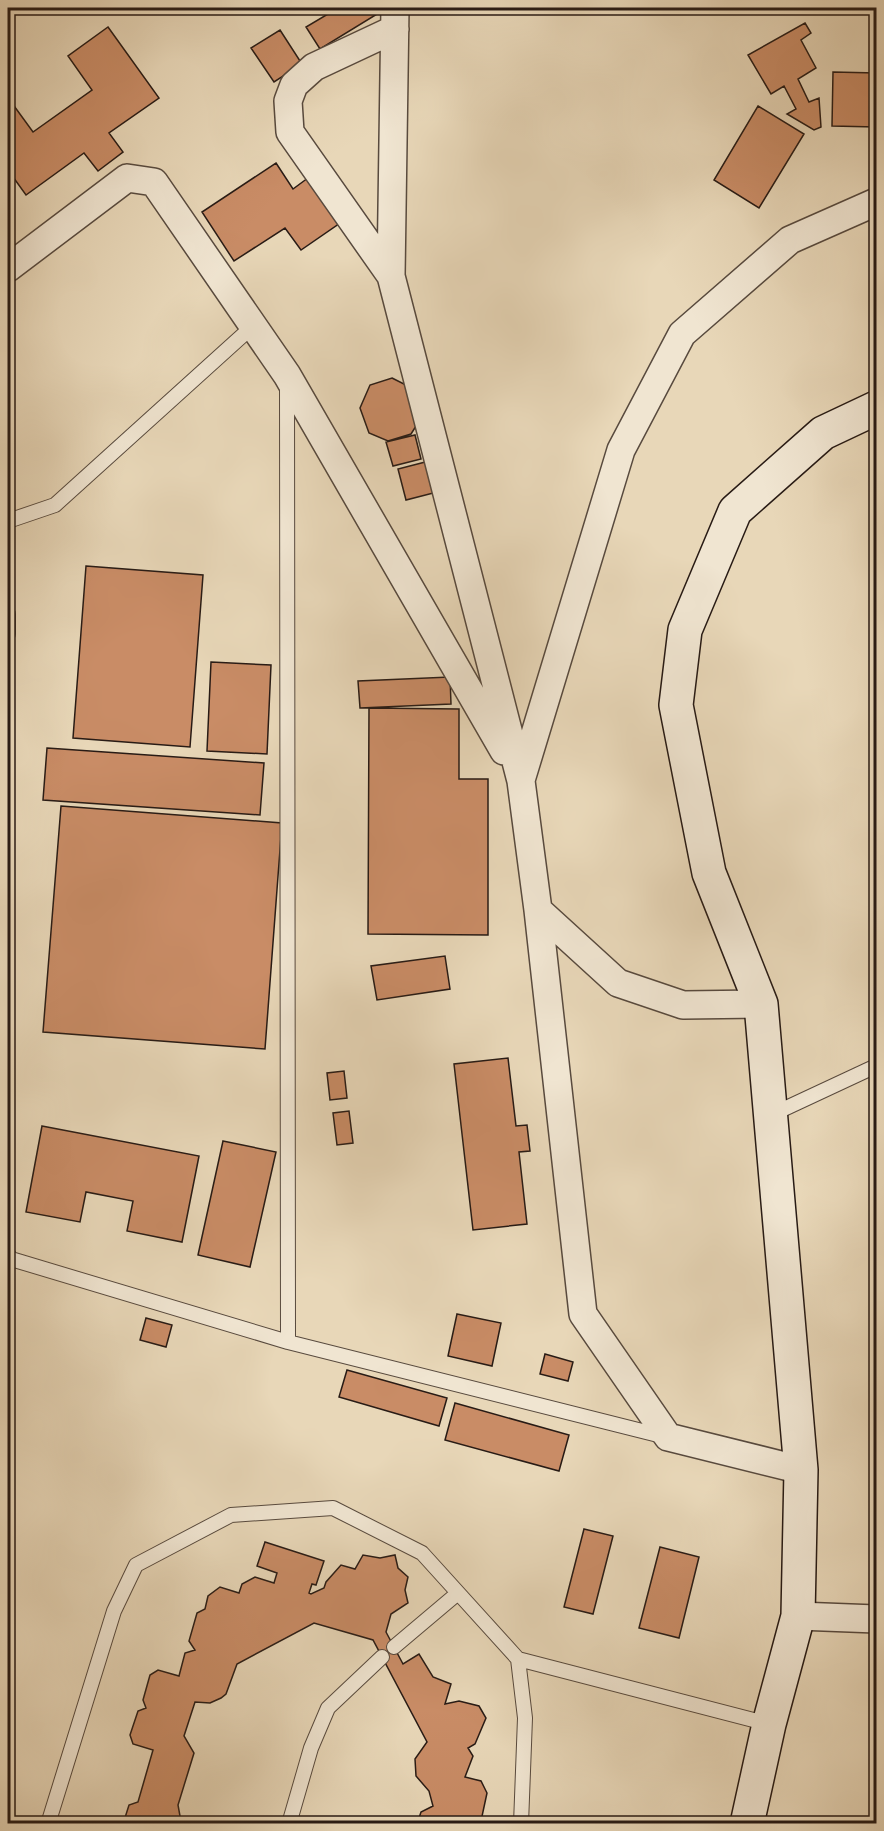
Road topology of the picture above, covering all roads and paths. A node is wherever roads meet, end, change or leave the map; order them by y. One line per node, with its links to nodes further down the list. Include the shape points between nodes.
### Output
1 (395, 18): 4 (street); 4 (street, via 314,67 294,85 288,101 290,132)
2 (876, 202): 11 (street, via 790,240 682,334 621,450)
3 (8, 268): 5 (street, via 127,178 154,182)
4 (391, 276): 11 (street)
5 (253, 326): 6 (street); 8 (lane, via 55,505)
6 (287, 375): 11 (street); 17 (lane)
7 (876, 408): 13 (street, via 823,434 735,511 685,630 676,705 709,873)
8 (8, 521)
9 (8, 614): 10 (lane)
10 (8, 634)
11 (521, 781): 12 (street)
12 (538, 910): 13 (street, via 618,983 683,1005); 18 (street, via 583,1314)
13 (761, 1004): 15 (street)
14 (876, 1066): 15 (lane)
15 (771, 1115): 19 (street)
16 (8, 1254): 17 (lane, via 11,1259)
17 (288, 1342): 18 (lane)
18 (668, 1437): 19 (street)
19 (801, 1470): 21 (street)
20 (458, 1593): 23 (lane); 25 (lane); 27 (lane, via 422,1553 333,1508 231,1515 136,1565 114,1611)
21 (798, 1616): 22 (street); 26 (street)
22 (876, 1619)
23 (394, 1647)
24 (382, 1657): 28 (lane, via 328,1708 311,1748)
25 (519, 1659): 26 (lane); 29 (lane, via 525,1718)
26 (769, 1724): 30 (street)
27 (48, 1824)
28 (289, 1824)
29 (521, 1824)
30 (747, 1824)

